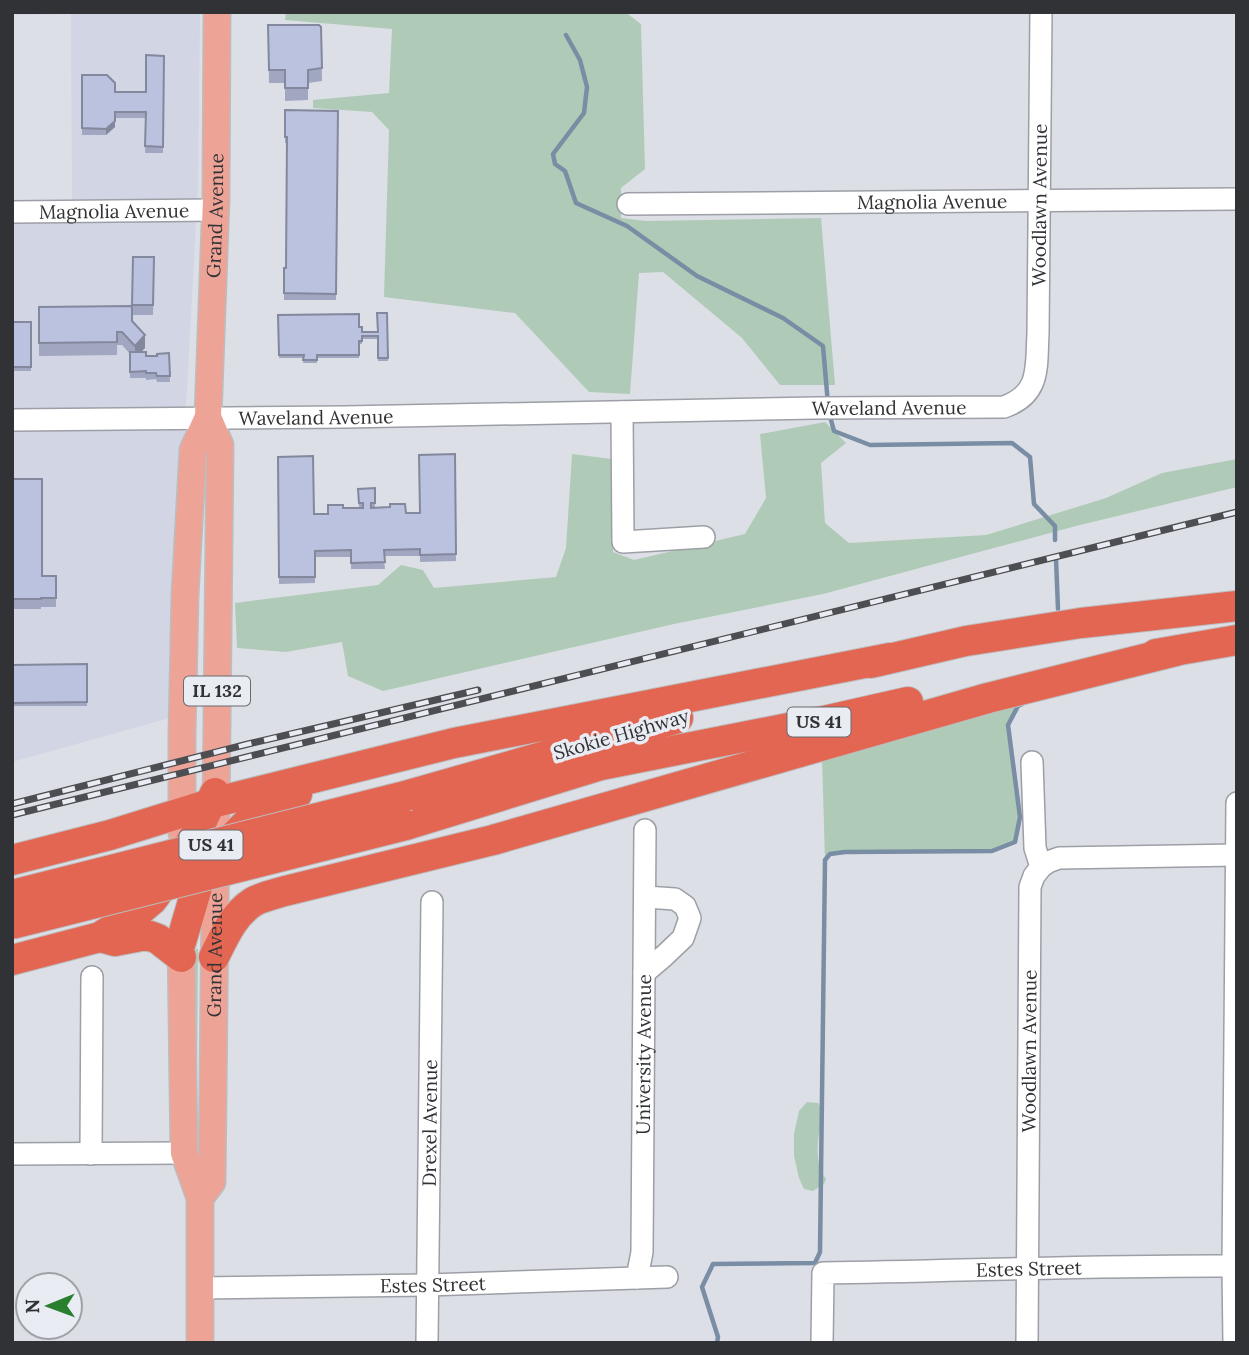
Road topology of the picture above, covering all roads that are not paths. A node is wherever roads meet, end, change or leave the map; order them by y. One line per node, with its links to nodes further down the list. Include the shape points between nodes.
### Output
1 (217, 12): 6 (main road, Grand Avenue / IL 132)
2 (1041, 12): 4 (street, Woodlawn Avenue)
3 (1237, 200): 4 (street, Magnolia Avenue)
4 (1040, 201): 5 (street, Magnolia Avenue); 8 (street, Woodlawn Avenue, via 1036,373)
5 (628, 204)
6 (215, 210): 7 (street, Magnolia Avenue); 10 (main road, Grand Avenue / IL 132)
7 (12, 212)
8 (1026, 395): 9 (street, Waveland Avenue, via 1004,407)
9 (622, 412): 10 (street, Waveland Avenue); 12 (street, via 623,542)
10 (208, 417): 11 (street, Waveland Avenue); 24 (main road, Grand Avenue / IL 132, via 220,445); 24 (main road, Grand Avenue / IL 132, via 193,450 185,595)
11 (12, 420)
12 (704, 537)
13 (1237, 589): 16 (highway, via 1099,609)
14 (1237, 606): 16 (highway, Skokie Highway / US 41)
15 (1237, 640): 17 (highway, Skokie Highway / US 41)
16 (966, 641): 18 (highway, Skokie Highway / US 41)
17 (1176, 651): 28 (highway, via 988,698 494,840); 33 (highway, Skokie Highway / US 41, bridge, via 1066,667 601,765 406,825)
18 (890, 658): 20 (highway, via 454,743); 29 (highway, Skokie Highway / US 41, bridge, via 409,795)
19 (1032, 762): 27 (street, via 1035,848)
20 (327, 775): 24 (highway); 24 (highway, via 233,835)
21 (1237, 803): 25 (street)
22 (645, 830): 30 (street, University Avenue)
23 (110, 835): 24 (highway); 24 (highway, via 154,842); 26 (highway)
24 (198, 835): 28 (highway, via 222,874 242,884); 32 (highway, via 206,894); 34 (highway, via 152,900); 35 (highway)
25 (1236, 855): 27 (street, via 1059,858); 44 (street)
26 (12, 860)
27 (1041, 867): 45 (street, Woodlawn Avenue, via 1030,887)
28 (285, 891): 36 (highway, via 254,902 237,916)
29 (12, 895)
30 (645, 897): 38 (street, University Avenue); 38 (street, via 675,899 685,906 690,918 683,938)
31 (432, 902): 48 (street, Drexel Avenue)
32 (215, 914): 36 (main road, Grand Avenue)
33 (12, 924)
34 (100, 937): 35 (highway, via 115,941 150,936); 37 (highway)
35 (181, 950): 40 (main road, Grand Avenue)
36 (214, 957): 43 (main road, Grand Avenue, via 212,1182)
37 (12, 960)
38 (644, 973): 47 (street, University Avenue, via 642,1251)
39 (92, 977): 42 (street)
40 (184, 1153): 42 (street); 43 (main road, Grand Avenue)
41 (12, 1154): 42 (street)
42 (91, 1154)
43 (200, 1198): 49 (main road, Grand Avenue)
44 (1235, 1266): 45 (street, Estes Street); 54 (street)
45 (1028, 1268): 52 (street, Estes Street, via 823,1273); 53 (street, Woodlawn Avenue)
46 (667, 1277): 47 (street, Estes Street)
47 (637, 1278): 48 (street, Estes Street)
48 (428, 1285): 49 (street, Estes Street); 51 (street, Drexel Avenue)
49 (199, 1288): 50 (main road, Grand Avenue)
50 (200, 1343)
51 (427, 1343)
52 (822, 1343)
53 (1027, 1343)
54 (1234, 1343)

